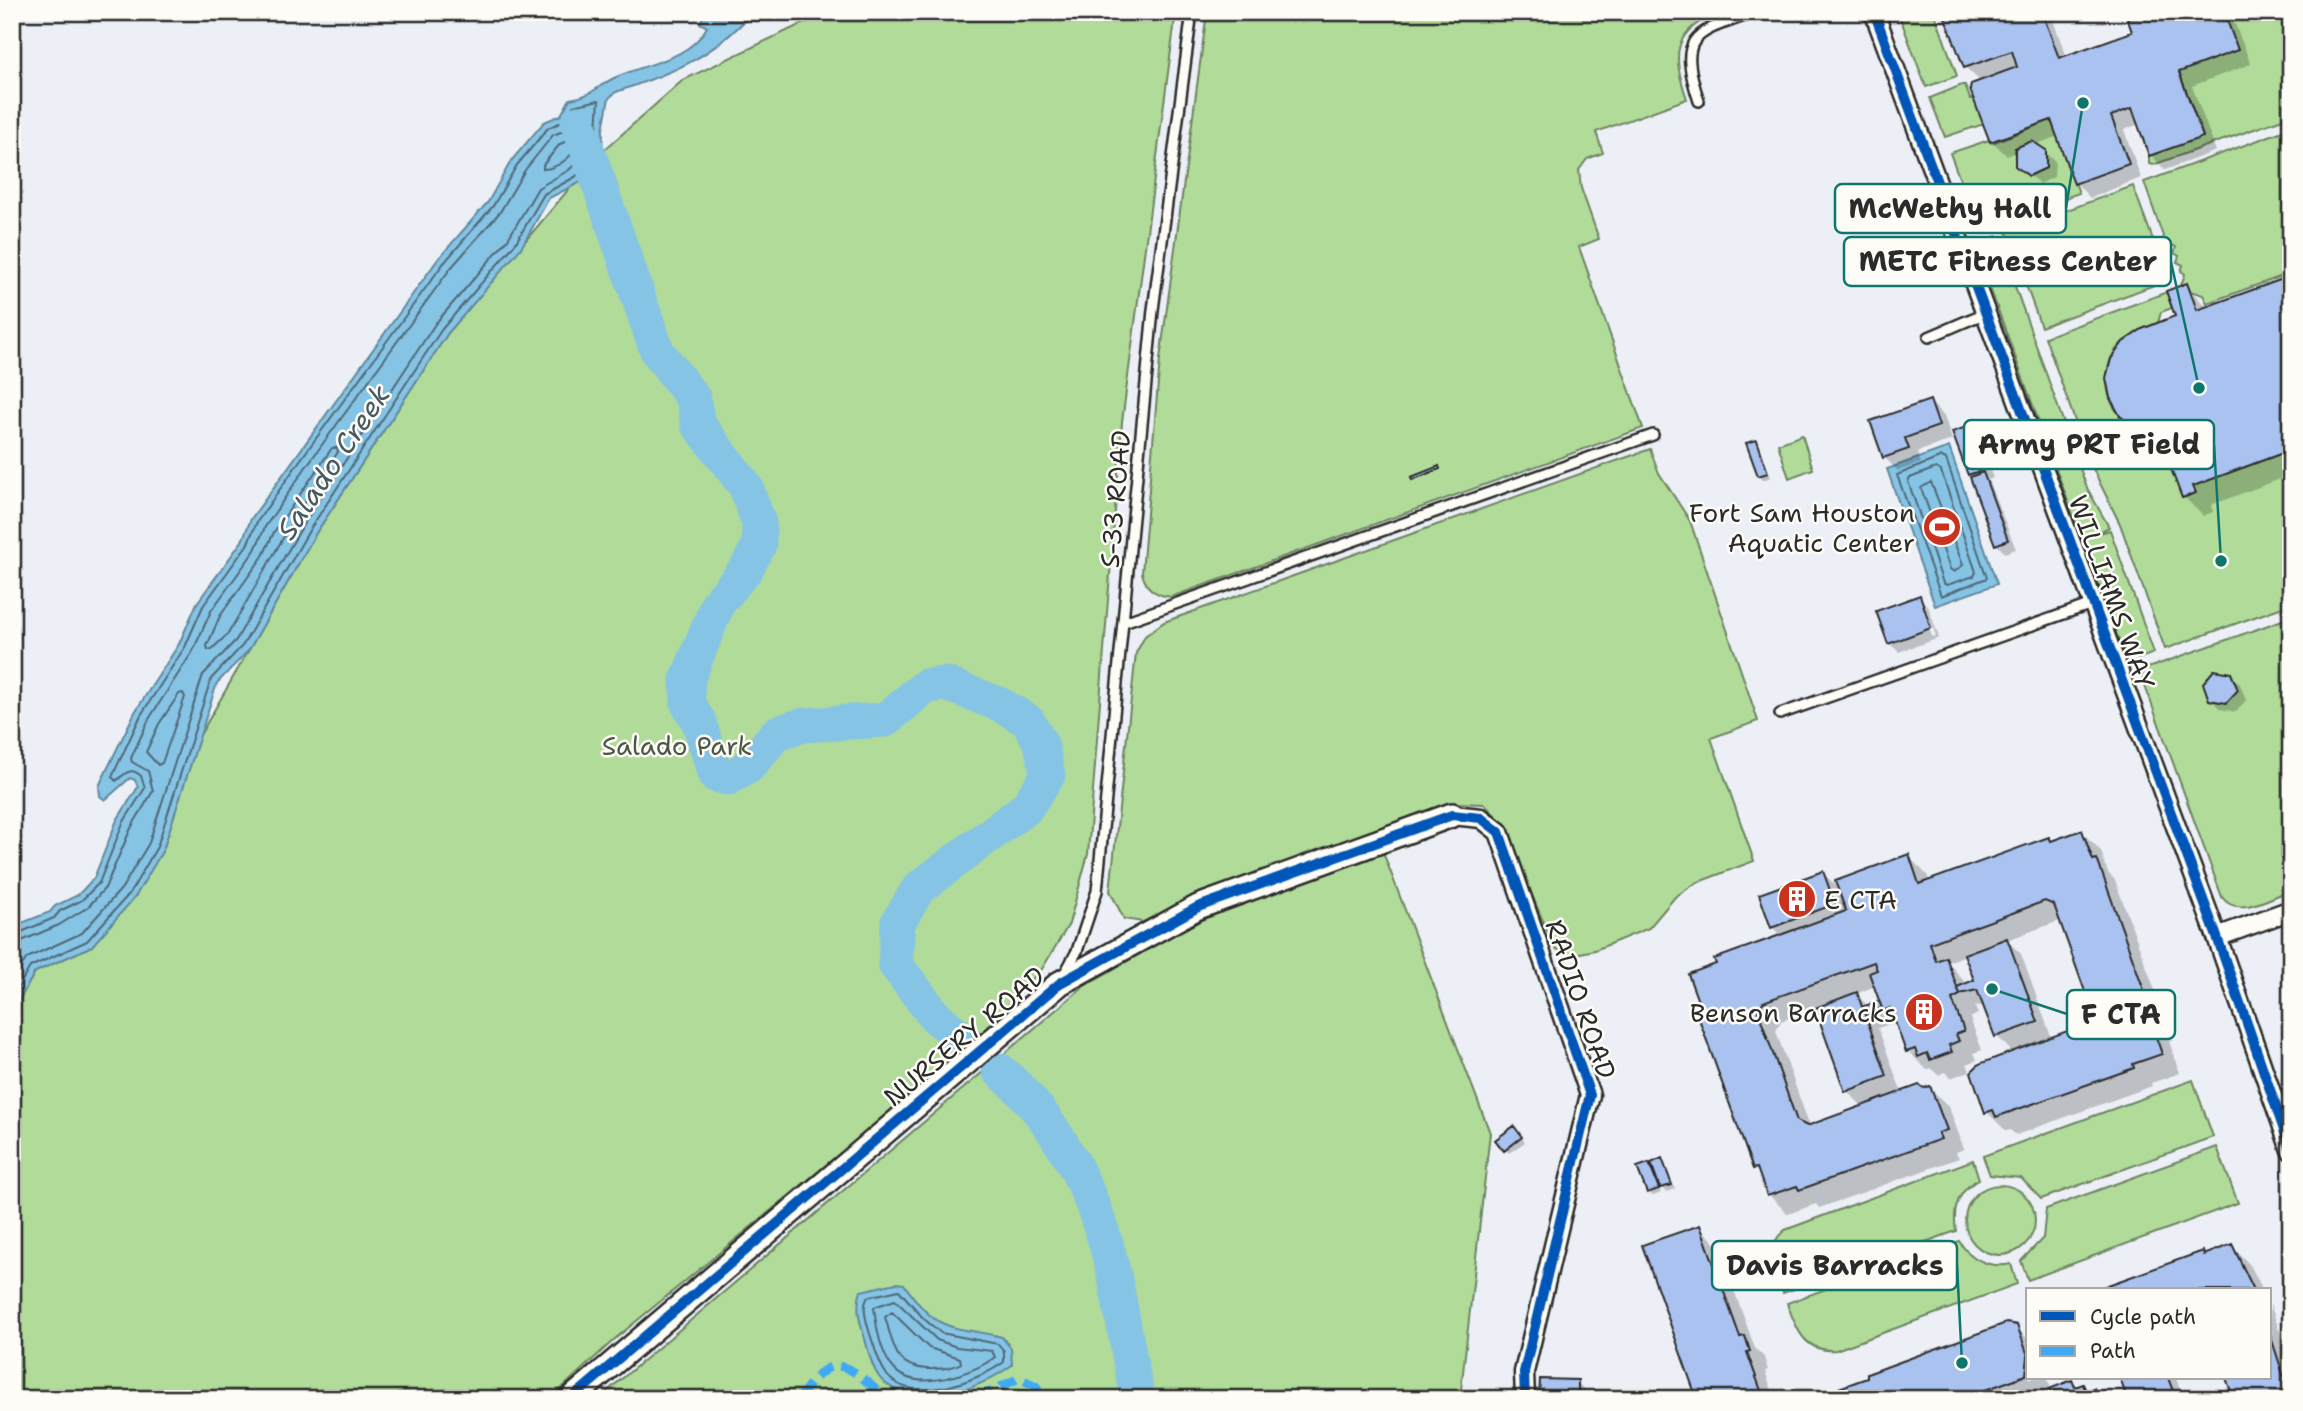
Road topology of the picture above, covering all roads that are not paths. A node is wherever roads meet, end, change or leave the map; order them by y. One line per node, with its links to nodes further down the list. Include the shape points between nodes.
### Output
1 (1192, 12): 9 (lane, S-33 ROAD, via 1153,310)
2 (1756, 12): 4 (lane, via 1709,29 1694,40 1688,63)
3 (1874, 12): 5 (street, WILLIAMS WAY)
4 (1699, 101)
5 (1983, 314): 6 (lane); 8 (street, WILLIAMS WAY)
6 (1929, 337)
7 (1653, 435): 9 (lane)
8 (2092, 604): 10 (lane); 13 (street, WILLIAMS WAY)
9 (1124, 622): 14 (lane, S-33 ROAD, via 1097,891 1077,951)
10 (1780, 714)
11 (1452, 815): 14 (street, NURSERY ROAD, via 1198,907); 17 (street, RADIO ROAD, via 1481,818 1499,832 1590,1095 1524,1371)
12 (2291, 910): 13 (street)
13 (2217, 937): 15 (street, WILLIAMS WAY)
14 (1060, 983): 16 (street, NURSERY ROAD)
15 (2291, 1150)
16 (571, 1397)
17 (1525, 1399)

